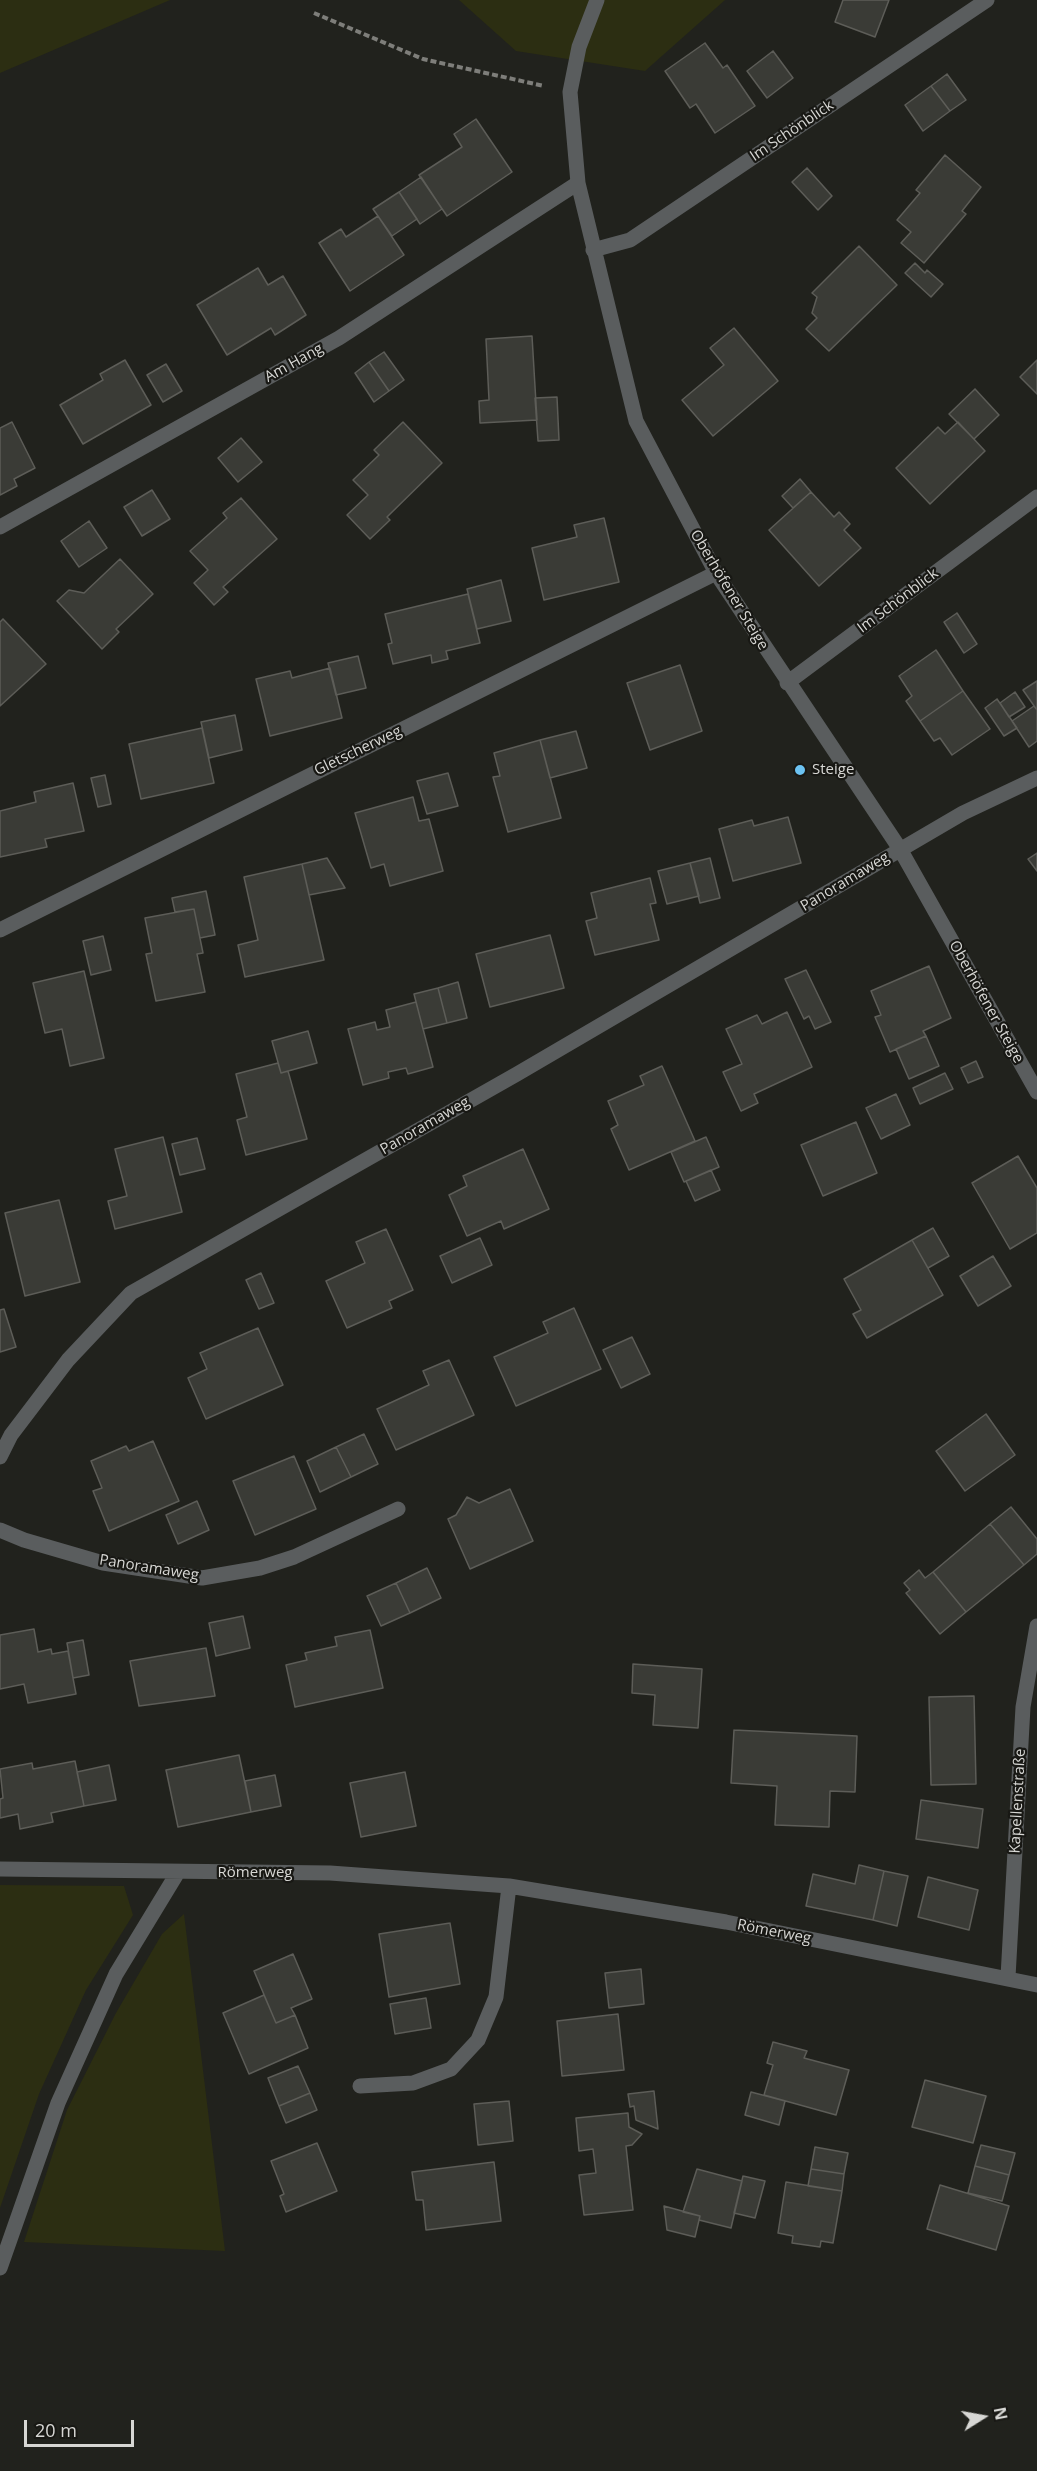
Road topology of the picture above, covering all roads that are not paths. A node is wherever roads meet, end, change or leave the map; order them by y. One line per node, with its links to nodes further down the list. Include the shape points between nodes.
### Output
1 (597, 0): 3 (street, Oberhöfener Steige, via 579,47 570,92)
2 (987, 0): 4 (street, Im Schönblick, via 630,240)
3 (578, 183): 4 (street, Oberhöfener Steige); 6 (street, Am Hang, via 339,338)
4 (593, 250): 7 (street, Oberhöfener Steige, via 636,421)
5 (1037, 497): 8 (street, Im Schönblick)
6 (0, 527)
7 (716, 573): 8 (street, Oberhöfener Steige); 11 (street, Gletscherweg)
8 (787, 683): 10 (street, Oberhöfener Steige)
9 (1037, 778): 10 (street, Panoramaweg)
10 (900, 849): 12 (street, Oberhöfener Steige); 13 (street, Panoramaweg, via 517,1074 131,1293 68,1360 11,1435)
11 (0, 930)
12 (1037, 1092)
13 (0, 1457)
14 (398, 1509): 15 (street, Panoramaweg, via 294,1557 260,1568 202,1578 103,1563)
15 (0, 1530)
16 (1037, 1626): 20 (street, Kapellenstraße, via 1023,1707)
17 (0, 1869): 18 (street, Römerweg)
18 (178, 1872): 19 (street, Römerweg, via 330,1873); 23 (street, via 116,1974 58,2103)
19 (509, 1886): 20 (street, Römerweg, via 716,1920); 22 (street, via 496,1997 478,2040 451,2069 412,2083)
20 (1008, 1977): 21 (street, Römerweg)
21 (1037, 1985)
22 (360, 2086)
23 (0, 2268)

